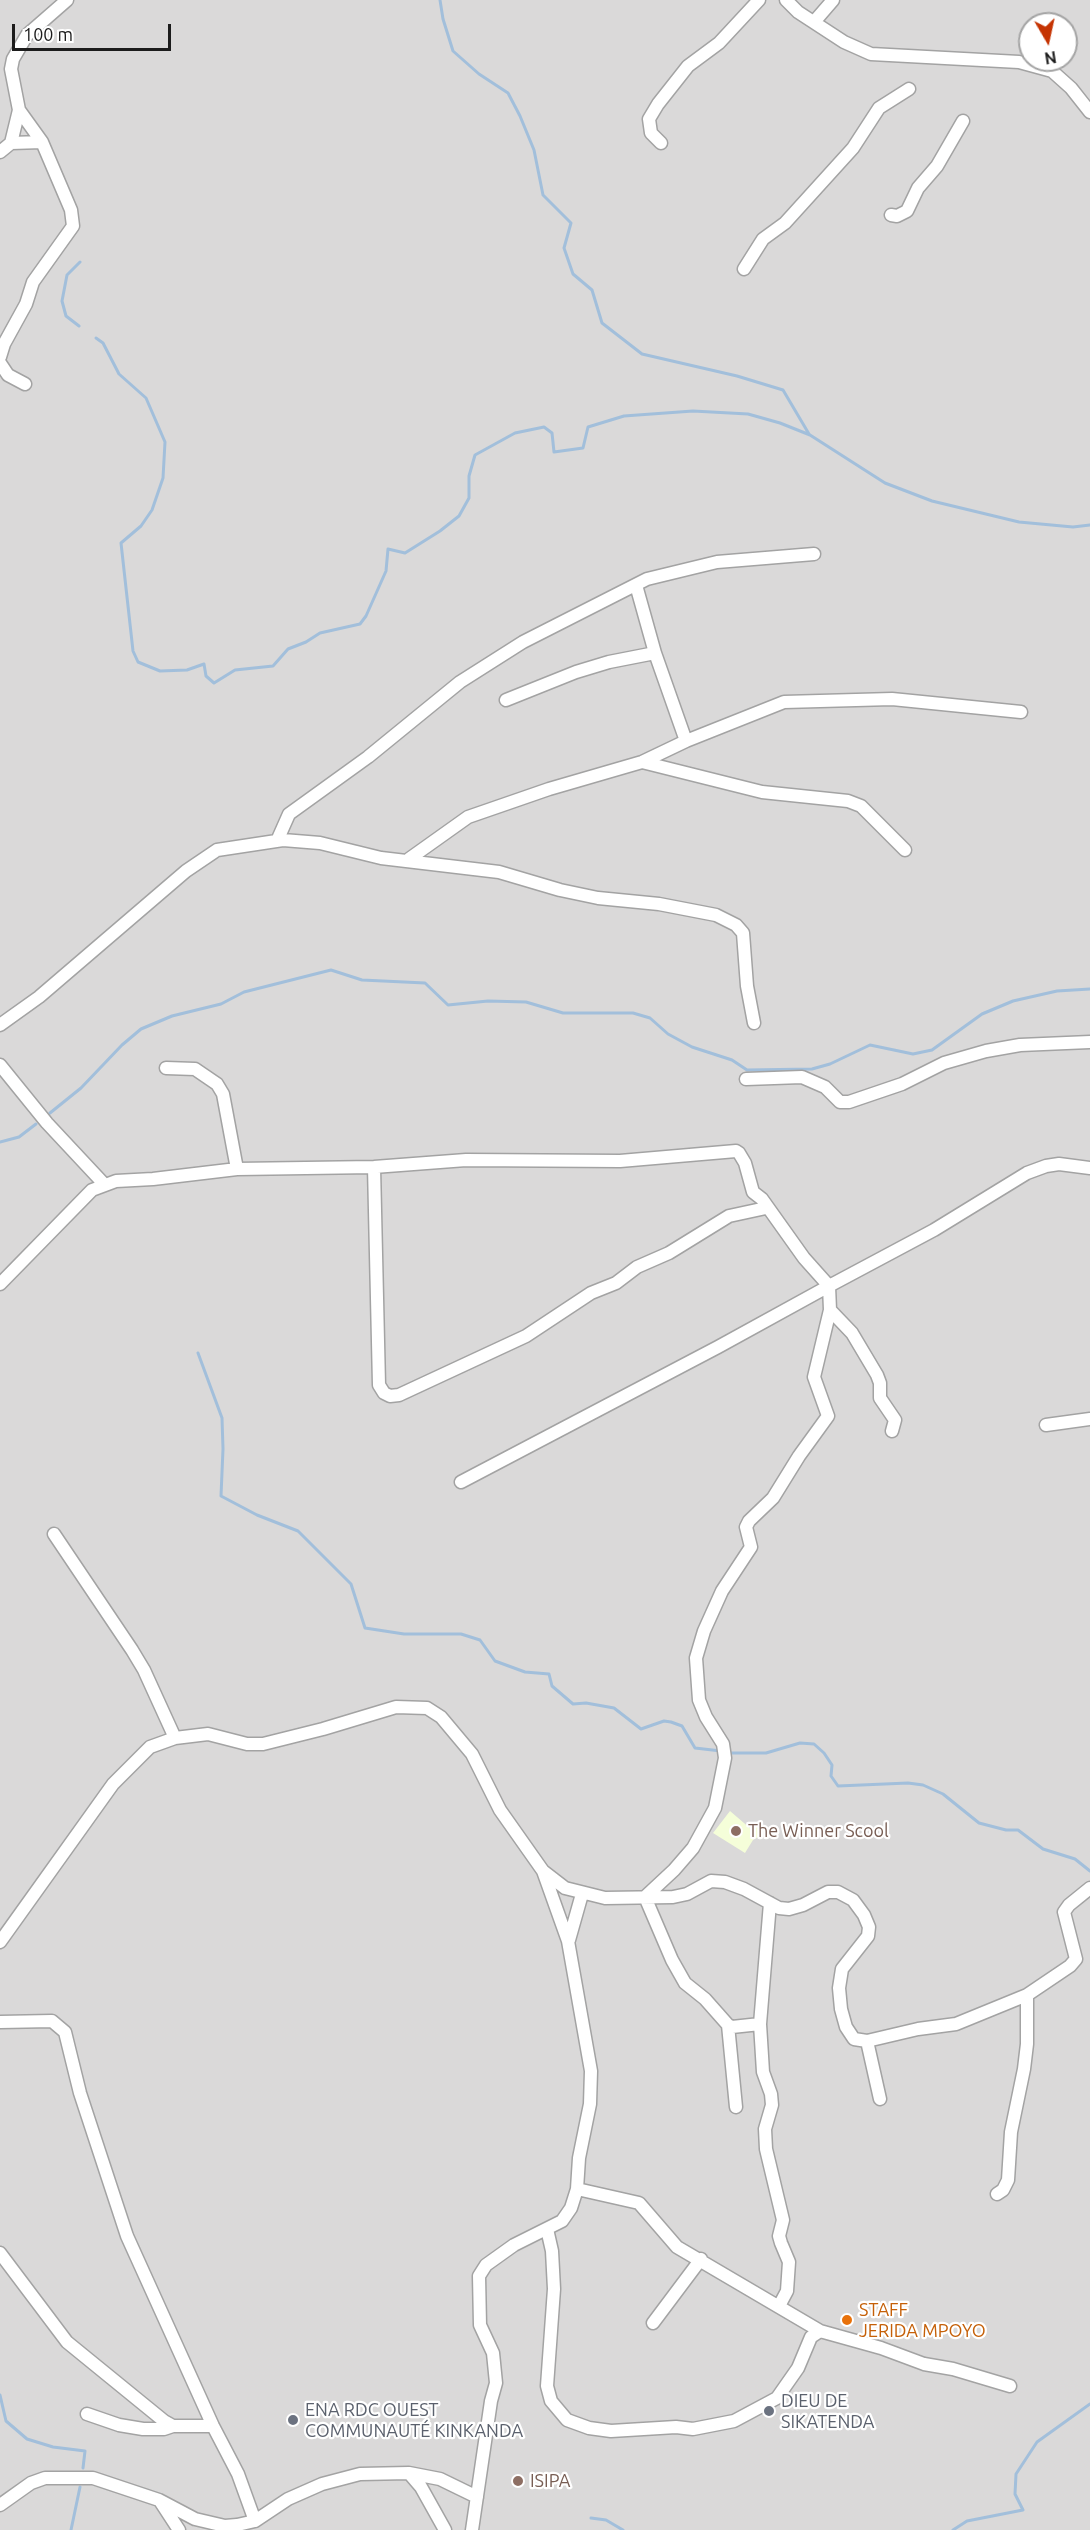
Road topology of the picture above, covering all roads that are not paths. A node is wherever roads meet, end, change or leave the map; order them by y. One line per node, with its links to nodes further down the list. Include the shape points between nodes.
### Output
1 (67, 0): 7 (street, via 27,34 13,59 11,69)
2 (759, 0): 12 (street, via 719,44 688,66 658,104 649,119 651,133)
3 (786, 0): 5 (street)
4 (833, 0): 5 (street)
5 (814, 22): 8 (street, via 871,54 1019,62 1052,71)
6 (909, 89): 15 (street, via 879,108 854,148 785,223 763,239)
7 (19, 111): 10 (street); 11 (street)
8 (1090, 112)
9 (963, 122): 14 (street, via 907,211)
10 (42, 142): 11 (street); 16 (street, via 71,210 73,226 33,282)
11 (11, 143): 13 (street)
12 (662, 143)
13 (0, 152)
14 (891, 215)
15 (744, 269)
16 (0, 357)
17 (0, 363): 18 (street, via 8,375)
18 (25, 384)
19 (814, 554): 20 (street, via 717,562)
20 (636, 585): 21 (street); 26 (street, via 523,642 460,681 290,814)
21 (655, 653): 22 (street, via 576,672); 24 (street)
22 (506, 700)
23 (1021, 712): 24 (street, via 892,699 784,702)
24 (686, 741): 25 (street)
25 (642, 762): 27 (street, via 762,792 848,801 861,806); 28 (street, via 468,817)
26 (277, 841): 28 (street, via 320,843 381,858); 30 (street, via 217,850 186,871 39,997)
27 (905, 850)
28 (409, 859): 29 (street, via 499,872 598,898 717,915 743,933)
29 (754, 1023)
30 (0, 1025)
31 (1090, 1042): 34 (street, via 1020,1045 986,1051 944,1063 902,1084 849,1102 840,1102 825,1087 802,1077)
32 (0, 1065): 38 (street)
33 (166, 1068): 36 (street, via 195,1069 217,1084 223,1094)
34 (746, 1079)
35 (374, 1167): 36 (street); 39 (street, via 466,1160 620,1161 736,1151 742,1157 753,1192); 39 (street, via 379,1384 390,1396 525,1336 591,1293 616,1283 637,1267 669,1253 729,1216)
36 (237, 1168): 38 (street)
37 (1090, 1168): 41 (street, via 1059,1164 1027,1173 934,1230)
38 (104, 1184): 40 (street, via 92,1190)
39 (766, 1208): 41 (street)
40 (0, 1284)
41 (829, 1286): 42 (street); 46 (street)
42 (830, 1310): 45 (street, via 852,1333 877,1375 879,1398 896,1420); 52 (street, via 814,1377 828,1416 773,1497 749,1521 746,1527 751,1547 722,1590 696,1658 699,1700 723,1744 723,1769 715,1808 693,1848)
43 (1090, 1419): 44 (street)
44 (1046, 1425)
45 (892, 1431)
46 (461, 1482)
47 (54, 1534): 48 (street, via 132,1650)
48 (175, 1738): 49 (street, via 208,1734 263,1744 396,1707 427,1708 441,1717 472,1754 500,1810); 55 (street, via 150,1747 113,1784)
49 (543, 1871): 51 (street, via 564,1888); 54 (street)
50 (1090, 1888): 56 (street, via 1065,1912 1076,1959)
51 (582, 1894): 52 (street); 54 (street)
52 (645, 1897): 53 (street, via 687,1894 711,1881 726,1882); 58 (street, via 685,1983)
53 (770, 1903): 59 (street); 60 (street, via 789,1909 828,1892 838,1892 853,1900 864,1915 868,1936 842,1969 839,1988 846,2027 854,2038)
54 (568, 1941): 63 (street, via 591,2070)
55 (0, 1942)
56 (1027, 1995): 60 (street, via 956,2025 918,2028); 64 (street, via 1027,2044 1011,2132 1008,2180 1004,2190)
57 (0, 2022): 74 (street, via 52,2021 65,2032 80,2093 127,2236)
58 (728, 2025): 59 (street); 62 (street)
59 (760, 2025): 68 (street, via 763,2072 772,2105 765,2128 766,2149 783,2220 779,2236 789,2262 787,2291)
60 (867, 2041): 61 (street)
61 (880, 2099)
62 (736, 2107)
63 (577, 2189): 65 (street, via 562,2221); 67 (street, via 639,2203 677,2247)
64 (997, 2194)
65 (547, 2229): 70 (street, via 554,2289 547,2386 551,2401 567,2420 611,2431 693,2429 734,2421 777,2398 798,2368 811,2337); 76 (street, via 495,2258 479,2276 480,2325 493,2353 496,2383)
66 (0, 2253): 73 (street, via 67,2342)
67 (701, 2259): 68 (street); 69 (street)
68 (779, 2306): 70 (street)
69 (653, 2323)
70 (820, 2331): 71 (street)
71 (1010, 2386)
72 (87, 2414): 73 (street, via 143,2429 164,2430)
73 (173, 2426): 74 (street)
74 (213, 2426): 79 (street, via 238,2474)
75 (409, 2473): 76 (street, via 440,2479); 79 (street, via 360,2474 322,2484 288,2499); 81 (street)
76 (477, 2497): 82 (street)
77 (159, 2500): 78 (street, via 93,2478 54,2477 31,2483); 79 (street, via 211,2523 225,2526); 80 (street)
78 (0, 2505)
79 (255, 2521)
80 (179, 2530)
81 (444, 2530)
82 (472, 2530)

